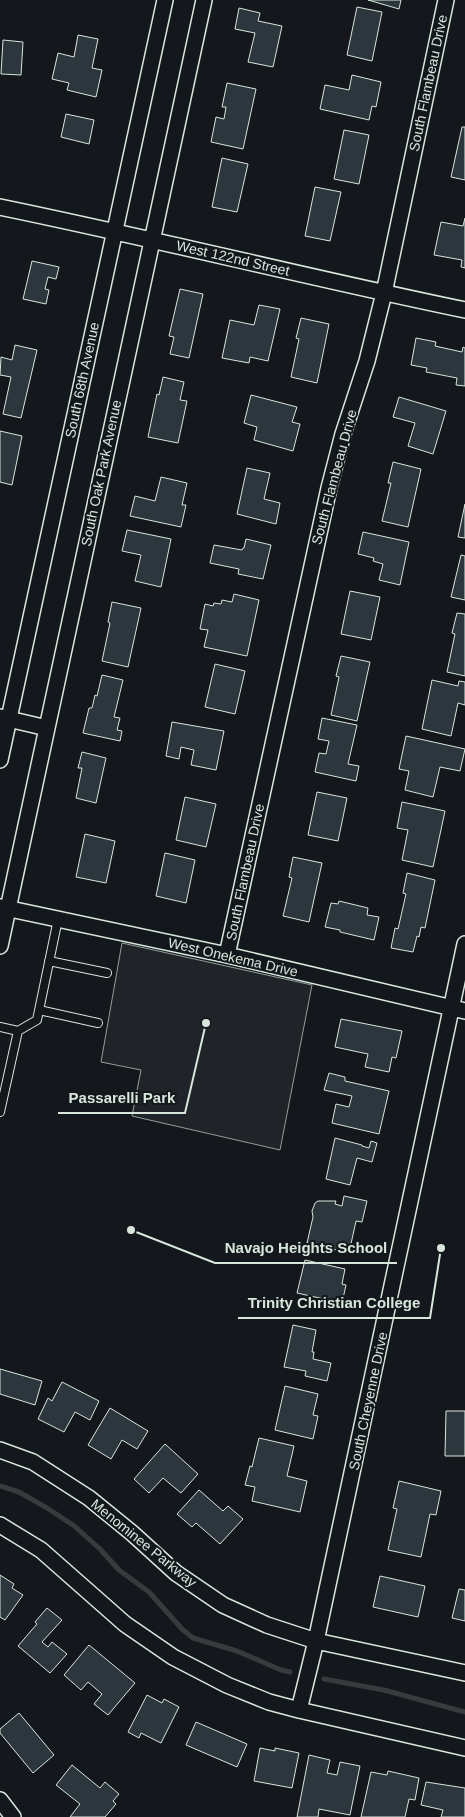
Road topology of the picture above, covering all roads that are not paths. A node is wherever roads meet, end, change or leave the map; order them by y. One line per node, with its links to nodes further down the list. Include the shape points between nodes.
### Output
1 (165, 0): 5 (street, South 68th Avenue)
2 (204, 0): 6 (street, South Oak Park Avenue)
3 (446, 0): 7 (street, South Flambeau Drive)
4 (0, 207): 5 (street, West 122nd Street)
5 (115, 230): 6 (street, West 122nd Street); 9 (street, South 68th Avenue)
6 (151, 239): 7 (street, West 122nd Street); 10 (street, South Oak Park Avenue)
7 (384, 294): 8 (street, West 122nd Street); 16 (street, South Flambeau Drive, via 329,488)
8 (465, 310)
9 (4, 718): 10 (street); 11 (street, South 68th Avenue)
10 (47, 728): 12 (street, South Oak Park Avenue)
11 (0, 760)
12 (4, 907): 13 (street, West Onekema Drive); 15 (street, South Oak Park Avenue)
13 (58, 919): 16 (street, West Onekema Drive); 17 (lane)
14 (465, 944): 19 (street, South Cheyenne Drive)
15 (0, 946)
16 (227, 955): 19 (street, West Onekema Drive)
17 (49, 960): 18 (lane); 20 (lane)
18 (107, 973)
19 (458, 1009): 27 (street, South Cheyenne Drive)
20 (39, 1010): 21 (lane); 23 (lane, via 36,1020)
21 (98, 1023)
22 (0, 1026): 23 (lane)
23 (18, 1032): 24 (lane)
24 (0, 1112)
25 (0, 1450): 27 (street, Menominee Parkway, via 33,1462 89,1498 176,1573 223,1605 266,1625)
26 (0, 1525): 29 (street, via 41,1550 125,1624 173,1657 226,1685)
27 (316, 1641): 28 (street, Menominee Parkway); 29 (street, South Cheyenne Drive)
28 (465, 1673)
29 (299, 1710): 30 (street)
30 (465, 1748)
31 (0, 1800): 32 (street)
32 (13, 1817)

